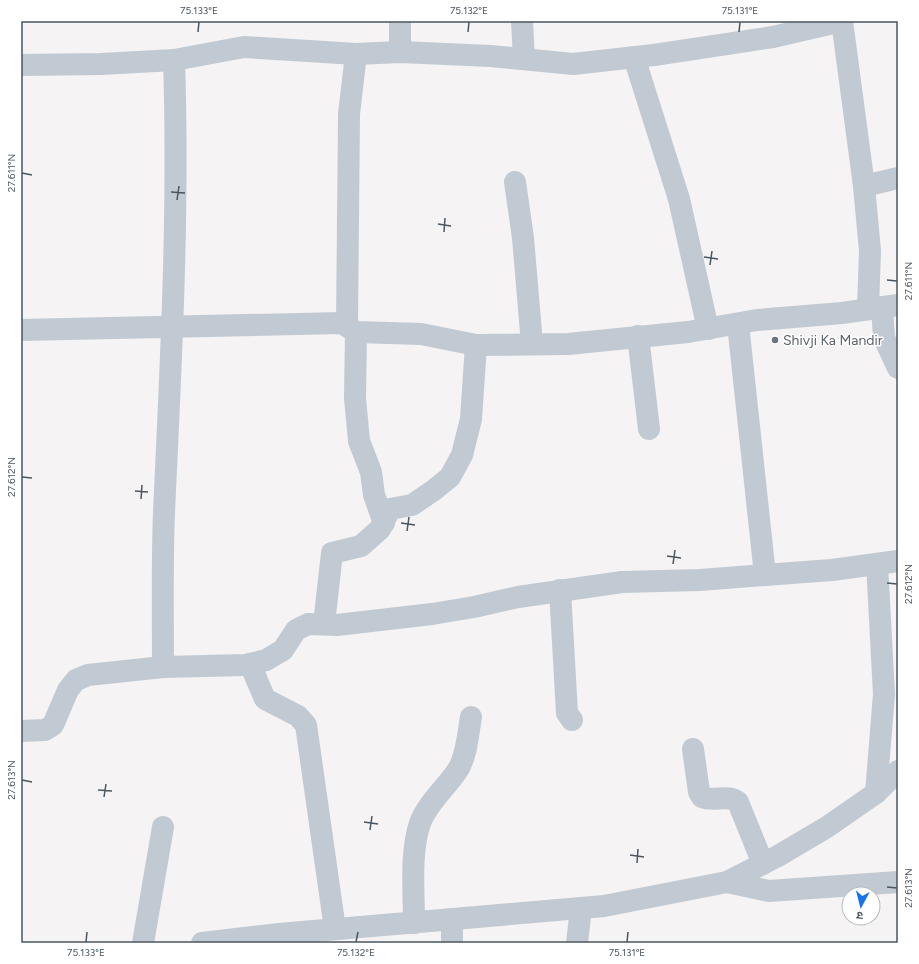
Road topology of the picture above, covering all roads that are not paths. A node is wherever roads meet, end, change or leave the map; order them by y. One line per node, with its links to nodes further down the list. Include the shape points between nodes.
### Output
1 (400, 21): 4 (street)
2 (522, 21): 7 (street)
3 (842, 21): 6 (street, via 773,37); 12 (street)
4 (400, 52): 5 (street); 7 (street)
5 (356, 54): 8 (street, via 244,46); 16 (street, via 349,114)
6 (634, 57): 7 (street, via 573,64); 17 (street, via 679,199)
7 (524, 59)
8 (174, 60): 9 (street); 15 (street, via 175,226)
9 (21, 65)
10 (898, 178): 12 (street)
11 (515, 182): 21 (street, via 523,238)
12 (864, 186): 13 (street, via 870,251)
13 (883, 307): 14 (street); 22 (street, via 884,338)
14 (738, 324): 17 (street); 27 (street)
15 (171, 326): 16 (street, via 342,323); 18 (street); 31 (street, via 170,428 164,513)
16 (352, 329): 20 (street, via 421,334); 24 (street, via 359,441 371,472 374,495)
17 (708, 329): 19 (street)
18 (21, 330)
19 (638, 336): 21 (street, via 568,344); 23 (street)
20 (476, 344): 21 (street); 24 (street, via 471,419 462,455 450,477 412,505 390,509)
21 (532, 344)
22 (898, 368)
23 (649, 428)
24 (384, 523): 29 (street, via 361,546 332,554)
25 (898, 561): 26 (street)
26 (876, 564): 27 (street); 37 (street, via 884,694)
27 (765, 575): 28 (street, via 622,582)
28 (560, 590): 29 (street, via 432,614 337,625); 33 (street, via 567,713)
29 (324, 624): 30 (street, via 302,626 296,630 283,650 266,660)
30 (250, 664): 31 (street); 45 (street, via 265,698 298,716 306,725)
31 (163, 668): 34 (street, via 88,675 76,680 68,690 53,725 45,730)
32 (471, 717): 44 (street, via 459,767 430,806 417,832)
33 (572, 720)
34 (21, 731)
35 (693, 749): 39 (street, via 699,792 702,797 713,800 729,798 738,802)
36 (898, 771): 37 (street)
37 (876, 793): 39 (street, via 827,827)
38 (163, 827): 47 (street)
39 (763, 864): 40 (street)
40 (727, 882): 41 (street, via 769,891); 42 (street, via 604,906)
41 (898, 882)
42 (581, 908): 43 (street); 50 (street)
43 (452, 919): 44 (street); 49 (street)
44 (414, 923): 45 (street)
45 (335, 929): 46 (street)
46 (247, 941): 48 (street)
47 (143, 943)
48 (202, 943)
49 (452, 943)
50 (577, 943)

